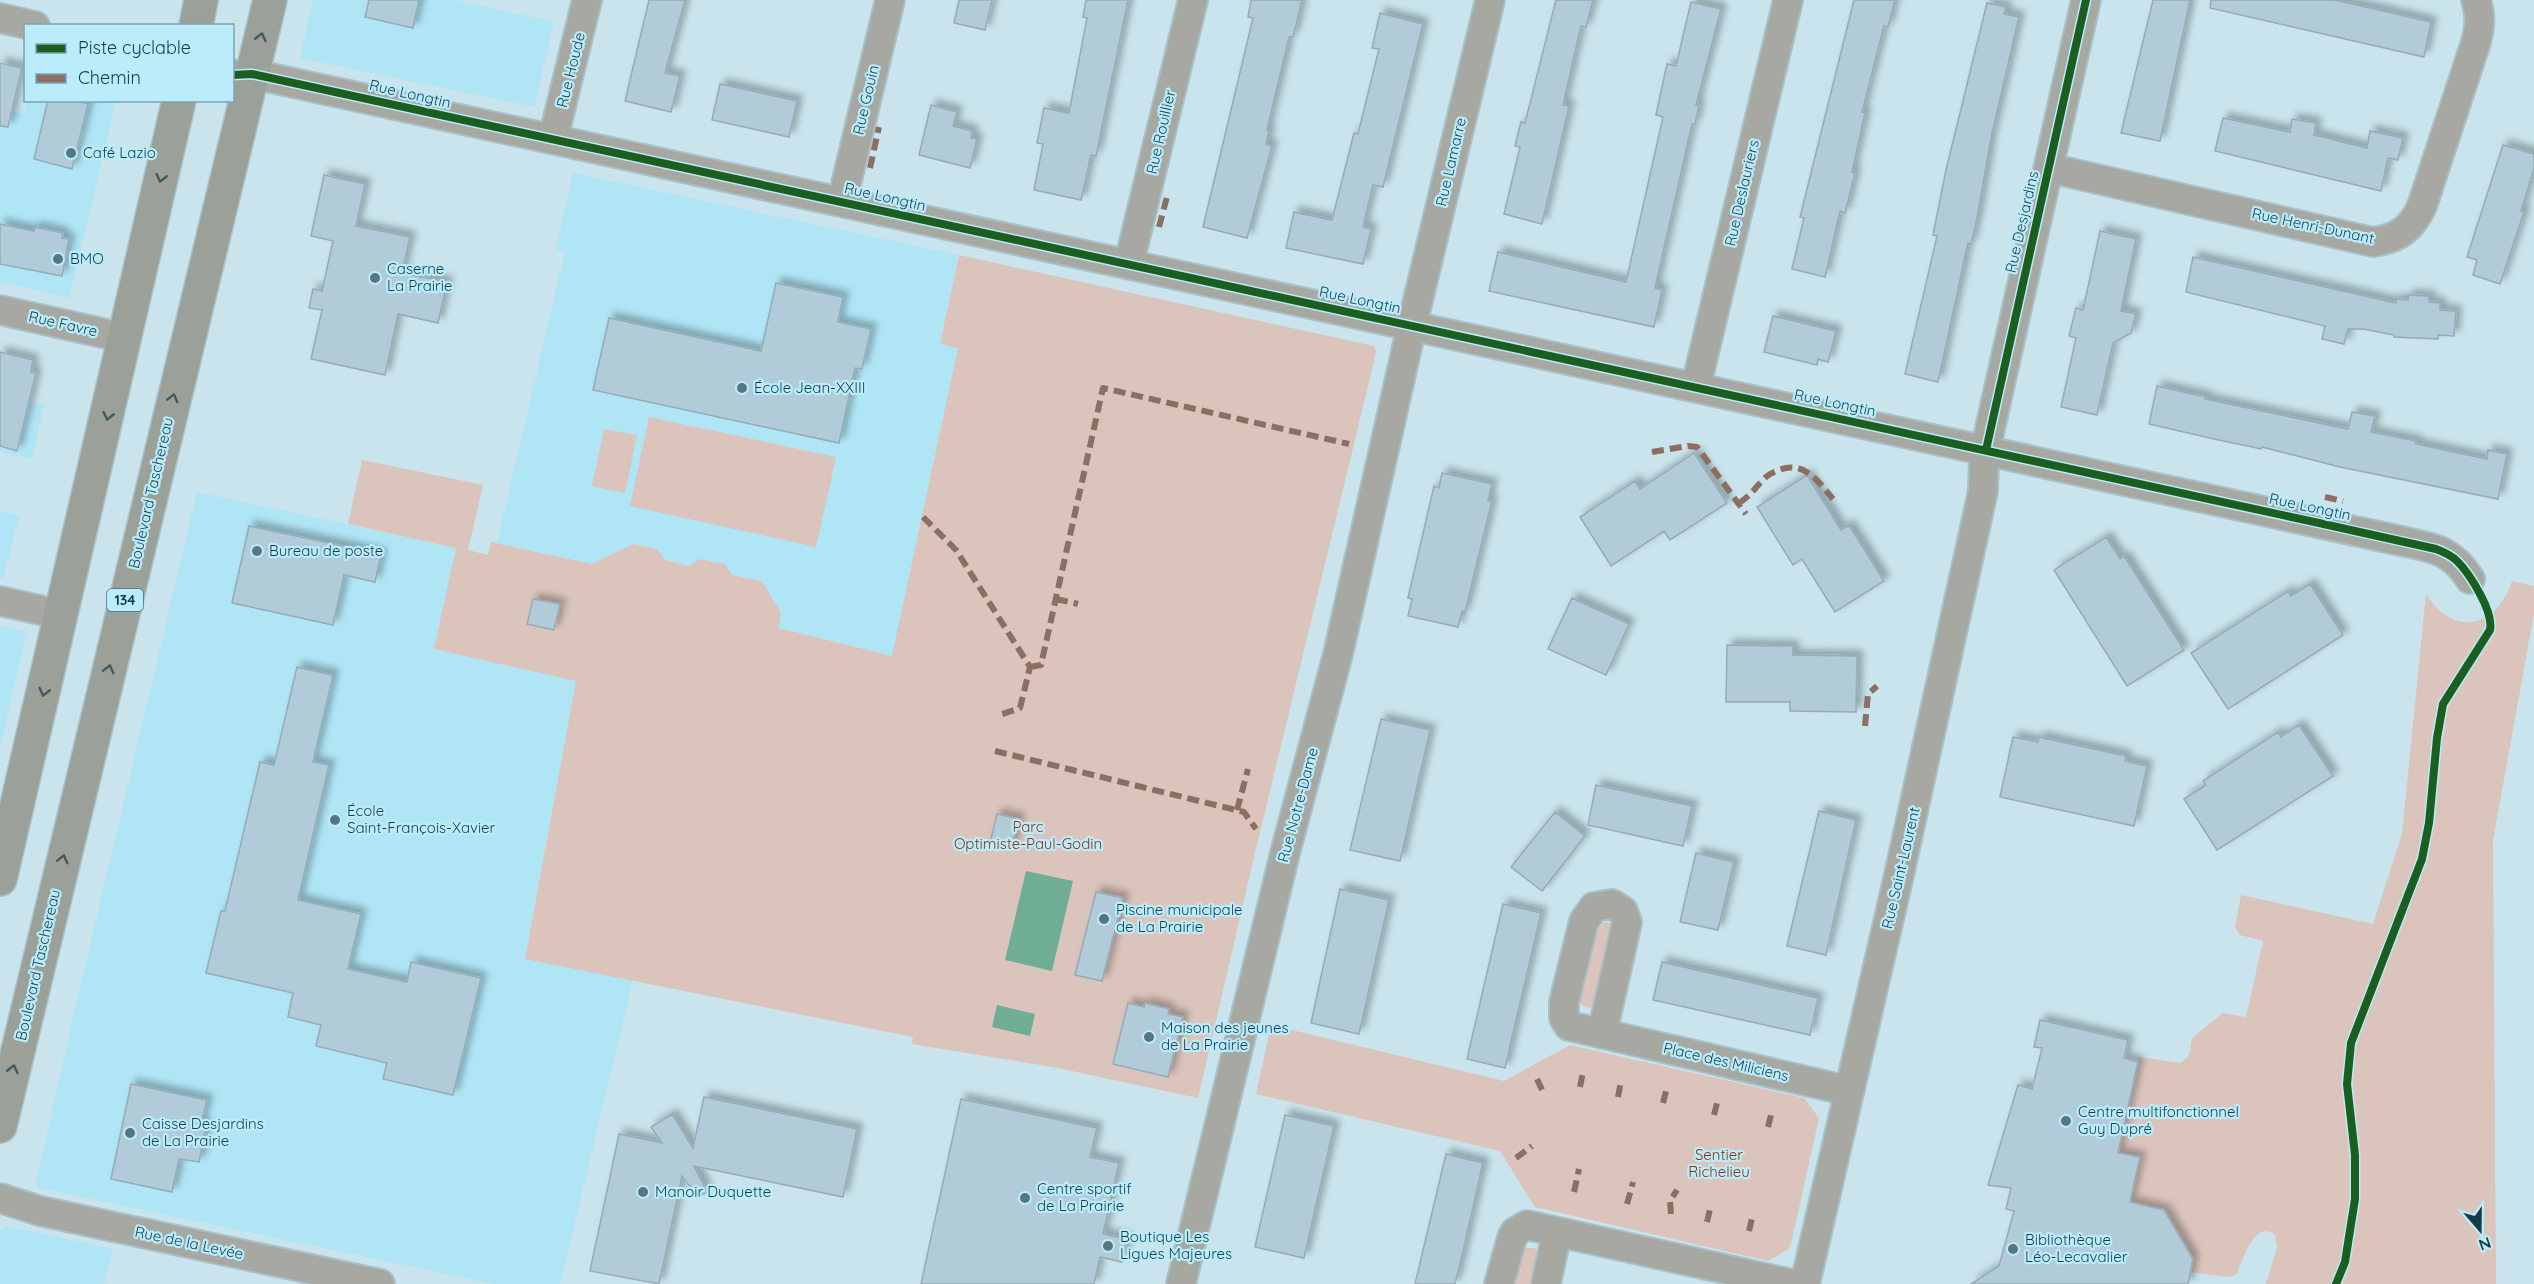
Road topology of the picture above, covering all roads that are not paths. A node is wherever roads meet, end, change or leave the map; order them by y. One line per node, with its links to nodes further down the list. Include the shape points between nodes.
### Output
1 (201, 0): 12 (main road)
2 (270, 0): 13 (main road, Boulevard Taschereau / 134, one-way to 2)
3 (587, 0): 15 (street, Rue Houde)
4 (890, 0): 17 (street, Rue Gouin)
5 (1193, 0): 18 (street, Rue Rouillier)
6 (1490, 0): 20 (street, Rue Lamarre)
7 (1788, 0): 22 (street, Rue Deslauriers)
8 (2086, 0): 16 (street, Rue Desjardins)
9 (2476, 0): 16 (street, Rue Henri-Dunant, via 2480,26 2476,42 2422,206 2408,229 2392,238 2373,242)
10 (0, 18): 11 (street)
11 (26, 24)
12 (196, 24)
13 (242, 74): 15 (street, Rue Longtin); 30 (main road, Boulevard Taschereau / 134, one-way to 13)
14 (179, 102): 21 (main road, one-way to 21)
15 (553, 140): 17 (street, Rue Longtin)
16 (2049, 168): 23 (street, Rue Desjardins)
17 (842, 201): 18 (street, Rue Longtin)
18 (1129, 263): 20 (street, Rue Longtin)
19 (0, 310): 21 (street, Rue Favre)
20 (1412, 325): 22 (street, Rue Longtin); 34 (street, Rue Notre-Dame, via 1338,654 1285,853)
21 (125, 338): 26 (main road, one-way to 26)
22 (1696, 386): 23 (street, Rue Longtin)
23 (1986, 450): 24 (street, Rue Longtin, via 2436,549 2456,559); 29 (street, Rue Saint-Laurent, via 1981,502)
24 (2470, 579)
25 (0, 601): 26 (street)
26 (62, 615): 27 (main road, one-way to 27)
27 (0, 879)
28 (1602, 1034): 29 (street, Place des Miliciens)
29 (1849, 1091): 38 (street, Rue Saint-Laurent)
30 (0, 1126)
31 (0, 1198): 33 (street, Rue de la Levée, via 40,1211)
32 (1557, 1232): 35 (street, via 1527,1225 1515,1232); 36 (street); 37 (street)
33 (380, 1284)
34 (1181, 1284)
35 (1499, 1284)
36 (1546, 1284)
37 (1791, 1284)
38 (1805, 1284)

